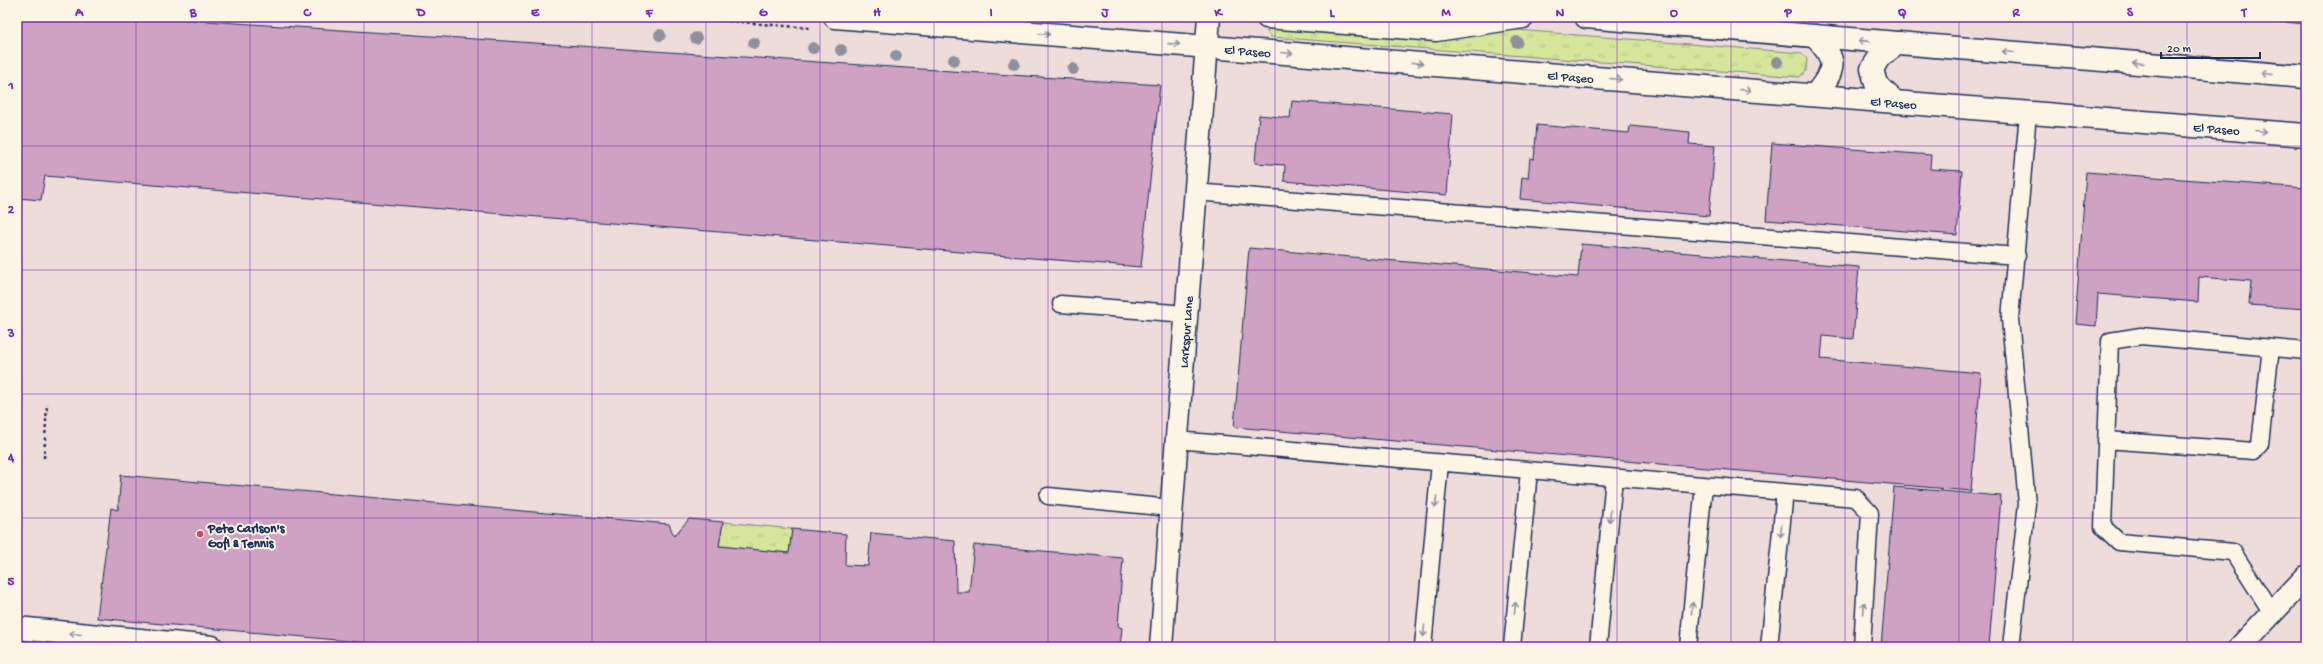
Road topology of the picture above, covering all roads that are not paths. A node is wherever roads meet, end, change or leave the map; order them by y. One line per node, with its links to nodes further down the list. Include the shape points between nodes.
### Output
1 (835, 17): 8 (street, El Paseo, one-way to 8)
2 (1208, 17): 8 (street, Larkspur Lane)
3 (1267, 17): 4 (street, via 1436,30)
4 (1523, 17)
5 (1586, 17): 6 (street)
6 (1815, 36): 7 (street, one-way to 6); 10 (street, via 1828,50 1832,67 1827,80)
7 (1899, 43): 9 (street, one-way to 7); 11 (street, via 1880,56 1872,69 1876,84)
8 (1206, 46): 10 (street, El Paseo, one-way to 10); 14 (street, Larkspur Lane)
9 (2306, 77)
10 (1815, 95): 11 (street, El Paseo)
11 (1895, 102): 12 (street, El Paseo)
12 (2028, 113): 13 (street, El Paseo, one-way to 13); 15 (lane)
13 (2306, 135)
14 (1194, 192): 15 (lane); 17 (street, Larkspur Lane)
15 (2017, 256): 40 (lane, via 2010,319 2027,504)
16 (1061, 304): 17 (lane)
17 (1186, 314): 20 (street, Larkspur Lane)
18 (2271, 348): 19 (lane); 21 (lane, via 2260,444 2254,451); 21 (lane, via 2141,336 2110,341)
19 (2306, 351)
20 (1176, 440): 22 (lane); 28 (street, Larkspur Lane)
21 (2106, 440): 30 (lane, via 2103,527 2119,542 2233,552)
22 (1440, 463): 23 (lane); 34 (lane, one-way to 34)
23 (1529, 471): 24 (lane); 35 (lane, one-way to 23)
24 (1614, 478): 25 (lane); 36 (lane, one-way to 36)
25 (1704, 486): 26 (lane); 37 (lane, one-way to 25)
26 (1785, 492): 38 (lane, one-way to 38); 39 (lane, one-way to 26, via 1870,513 1856,498)
27 (1048, 496): 28 (lane)
28 (1171, 508): 33 (street, Larkspur Lane)
29 (2306, 577): 30 (street)
30 (2272, 613): 41 (street)
31 (17, 628): 32 (street, one-way to 31)
32 (212, 647)
33 (1161, 647)
34 (1423, 647)
35 (1512, 647)
36 (1598, 647)
37 (1688, 647)
38 (1769, 647)
39 (1862, 647)
40 (2011, 647)
41 (2240, 647)

